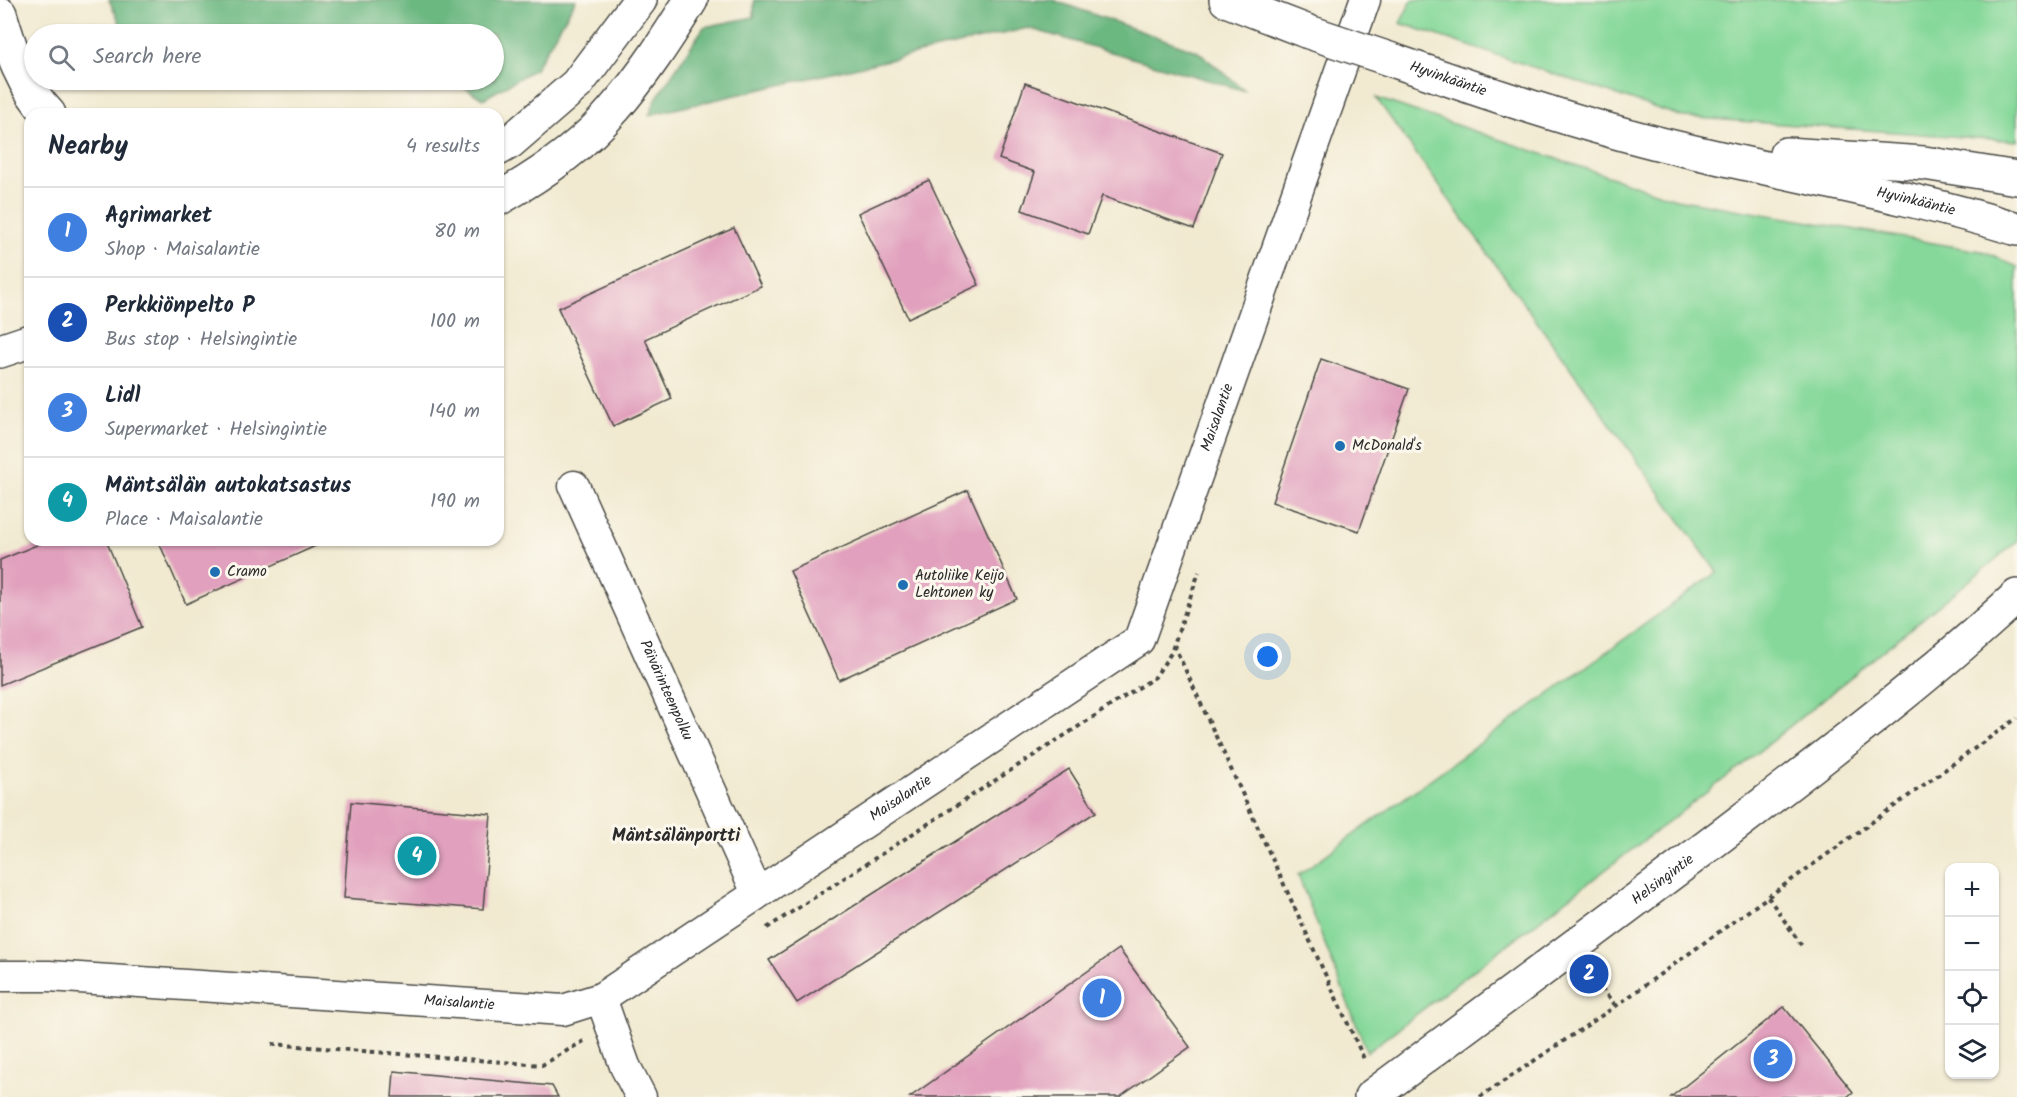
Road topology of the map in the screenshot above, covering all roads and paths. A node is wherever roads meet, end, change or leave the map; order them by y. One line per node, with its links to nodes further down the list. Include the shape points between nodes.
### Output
1 (640, 0): 9 (main road, via 577,84)
2 (691, 0): 12 (main road, via 614,110 567,152)
3 (1226, 0): 10 (main road, Hyvinkääntie, bridge, via 1556,117)
4 (1365, 0): 23 (street, Maisalantie, via 1139,640)
5 (0, 14): 6 (main road, via 14,62)
6 (24, 78)
7 (31, 90): 8 (main road)
8 (44, 108)
9 (504, 146)
10 (1674, 147): 11 (main road, Hyvinkääntie, via 1924,163); 13 (main road, Hyvinkääntie, via 1908,197)
11 (2017, 178)
12 (504, 196)
13 (2017, 229)
14 (24, 343): 15 (main road)
15 (0, 351)
16 (574, 486): 23 (street, Päivärinteenpolku)
17 (1200, 567): 20 (path)
18 (2017, 596): 21 (main road, Helsingintie)
19 (2017, 621): 21 (main road, Helsingintie)
20 (1174, 645): 25 (path, via 1155,677); 33 (path)
21 (1952, 656): 33 (main road, Helsingintie, via 1685,864)
22 (2017, 718): 24 (path)
23 (757, 893): 29 (street, Maisalantie)
24 (1768, 897): 26 (path); 30 (path)
25 (757, 935)
26 (1802, 946)
27 (1589, 974): 30 (path)
28 (0, 976): 29 (street, Maisalantie, via 563,1010)
29 (601, 998): 31 (street)
30 (1616, 1006): 35 (path)
31 (611, 1027): 32 (path, via 542,1065); 34 (street)
32 (272, 1044)
33 (1375, 1094)
34 (641, 1097)
35 (1480, 1097)

